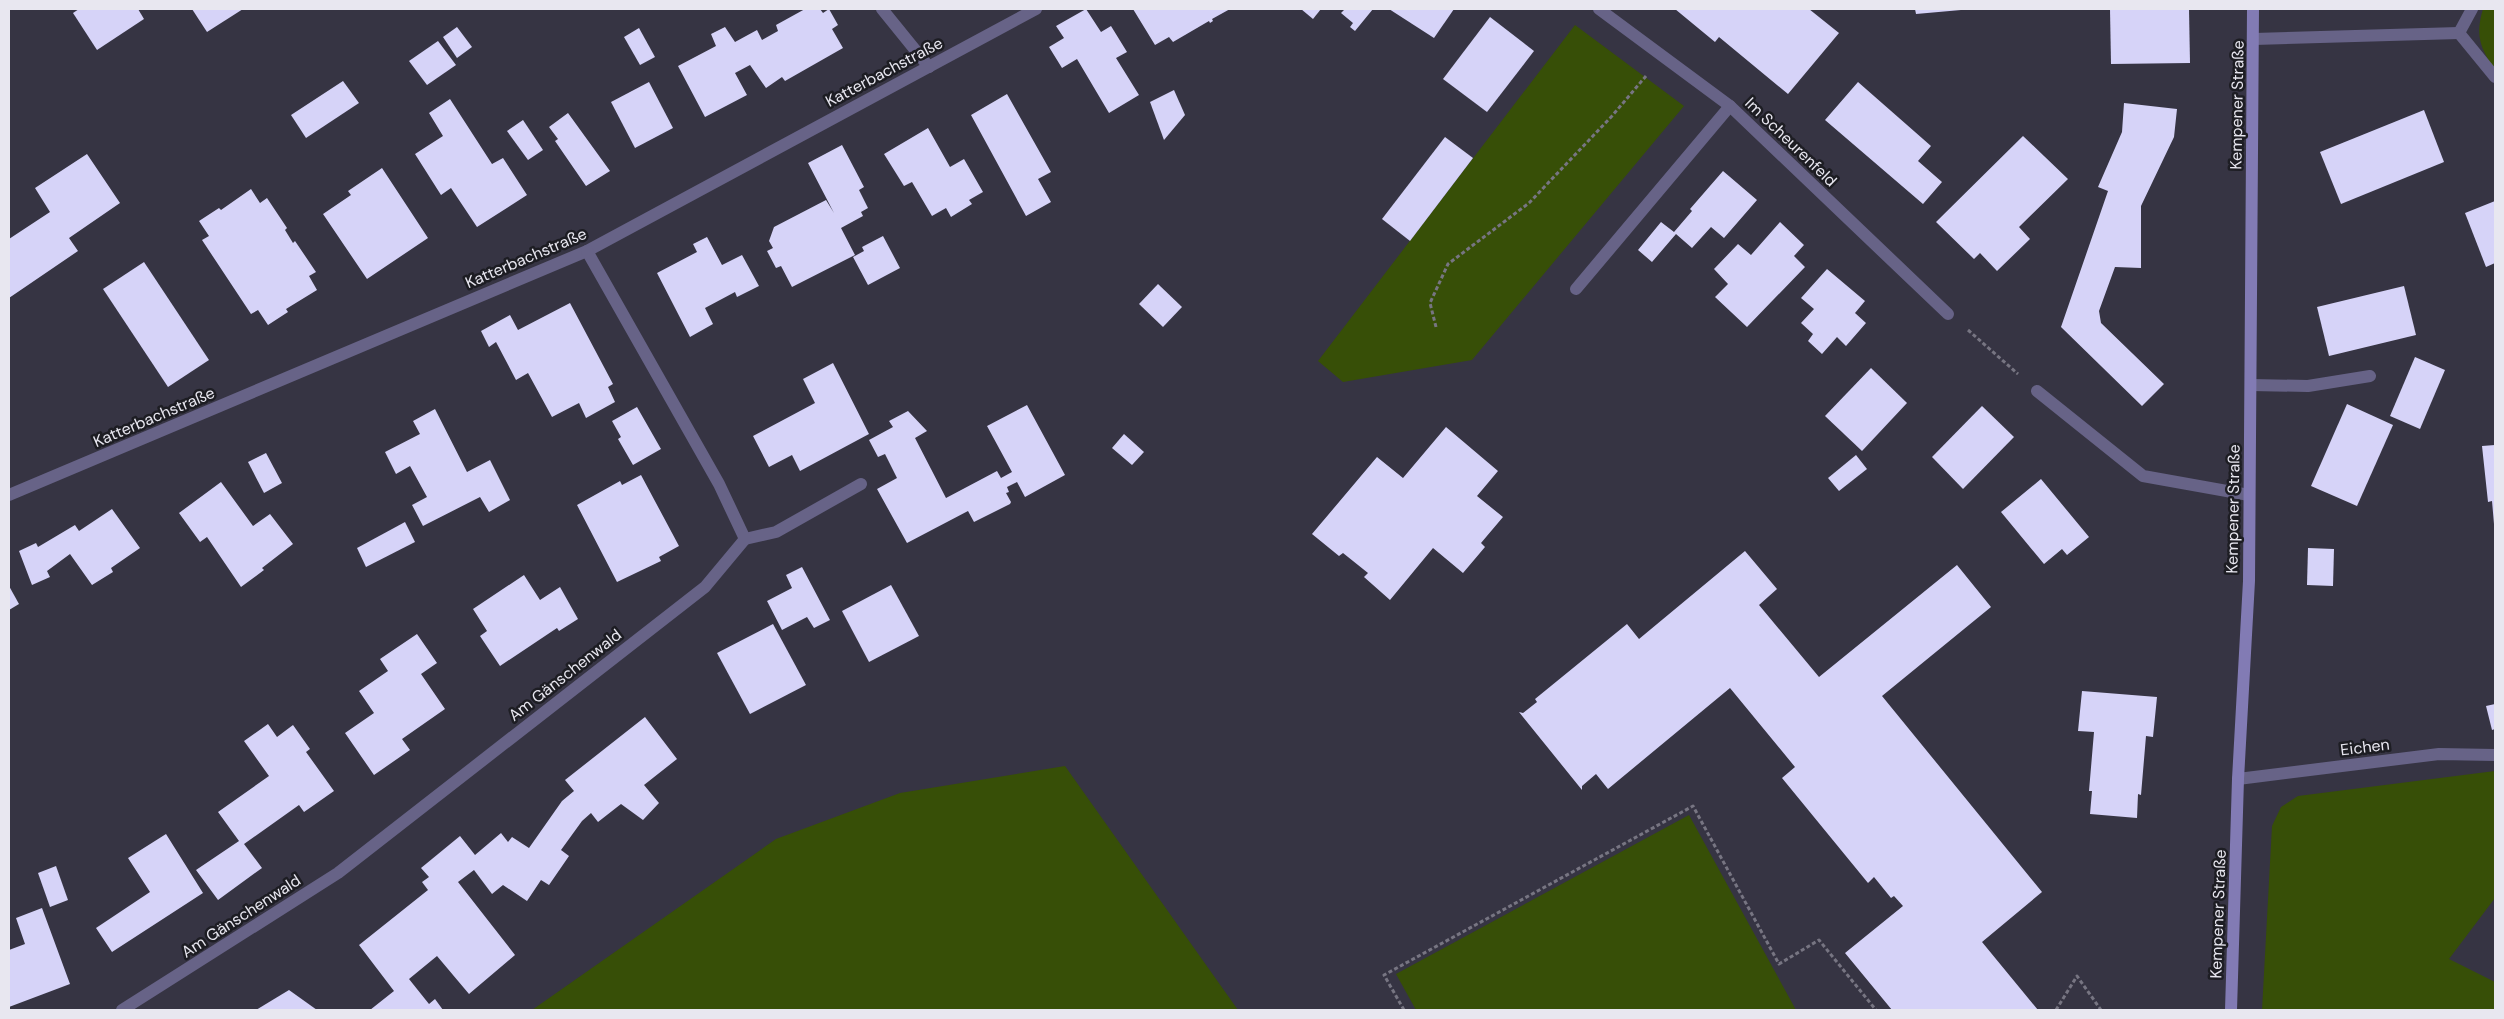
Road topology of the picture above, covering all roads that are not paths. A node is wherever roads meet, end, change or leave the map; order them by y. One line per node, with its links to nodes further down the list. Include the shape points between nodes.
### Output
1 (882, 9): 8 (street)
2 (1036, 9): 8 (street, Katterbachstraße)
3 (1599, 9): 10 (street, Im Scheurenfeld)
4 (2253, 9): 7 (main road, Kempener Straße)
5 (2472, 9): 6 (street)
6 (2459, 34): 7 (street); 9 (street)
7 (2254, 39): 15 (main road, Kempener Straße)
8 (929, 67): 11 (street, Katterbachstraße)
9 (2495, 77)
10 (1730, 106): 12 (street); 13 (street, Im Scheurenfeld)
11 (587, 251): 18 (street, Katterbachstraße); 20 (street, via 719,484)
12 (1576, 289)
13 (1948, 314)
14 (2370, 376): 15 (street, via 2308,386)
15 (2251, 385): 19 (main road, Kempener Straße)
16 (2037, 391): 19 (street, via 2143,476)
17 (861, 484): 20 (street, via 776,532)
18 (9, 495)
19 (2249, 496): 22 (main road, Kempener Straße, via 2249,580)
20 (745, 539): 23 (street, Am Gänschenwald, via 705,587 338,873)
21 (2495, 755): 22 (street, Eichen, via 2438,754)
22 (2238, 779): 24 (main road, Kempener Straße)
23 (122, 1010)
24 (2231, 1010)

